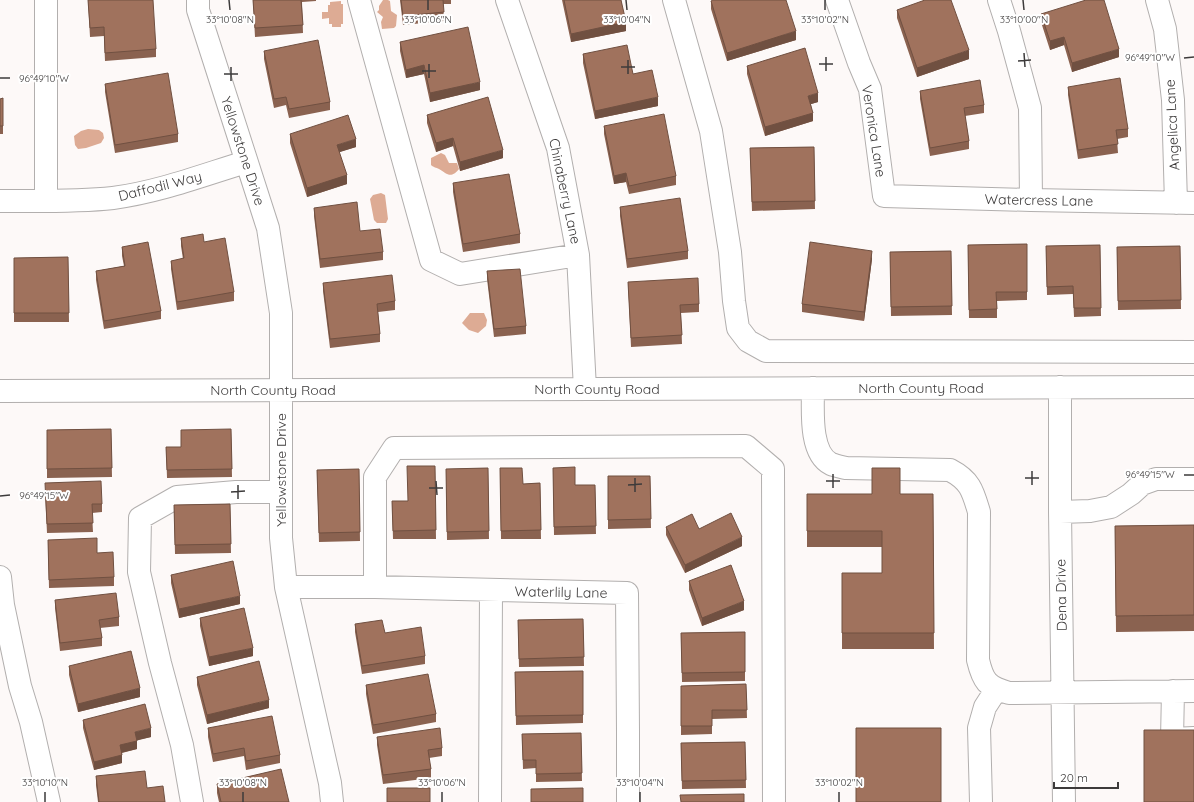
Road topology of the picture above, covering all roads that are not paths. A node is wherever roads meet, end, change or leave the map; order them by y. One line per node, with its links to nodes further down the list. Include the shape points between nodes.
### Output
1 (46, 0): 13 (street)
2 (198, 0): 9 (street, Yellowstone Drive, via 198,10)
3 (359, 0): 15 (street, via 431,260 460,274)
4 (507, 0): 15 (street, Chinaberry Lane, via 558,148)
5 (674, 0): 16 (street, via 711,131 730,252 738,328 748,341 766,351)
6 (837, 0): 10 (street, Veronica Lane, via 870,89)
7 (999, 0): 11 (street, via 1030,108)
8 (1157, 0): 14 (street, Angelica Lane, via 1165,29)
9 (246, 162): 13 (street, Daffodil Way, via 158,189 113,198); 21 (street, Yellowstone Drive, via 268,228 281,313)
10 (884, 196): 11 (street, Watercress Lane)
11 (1032, 200): 14 (street, Watercress Lane)
12 (0, 201): 13 (street, Daffodil Way)
13 (46, 201)
14 (1185, 203)
15 (578, 255): 20 (street, Chinaberry Lane)
16 (1194, 352)
17 (1060, 387): 18 (street, North County Road); 19 (street, North County Road); 25 (street, Dena Drive)
18 (1194, 387)
19 (812, 388): 20 (street, North County Road); 30 (street, via 814,439 821,454 830,463 846,468 950,470 961,476 972,490 979,512 978,660 986,683)
20 (585, 389): 21 (street, North County Road)
21 (282, 390): 22 (street, North County Road); 24 (street, Yellowstone Drive)
22 (0, 391)
23 (1194, 479): 25 (street, via 1156,479 1142,484 1111,506 1090,511)
24 (281, 492): 27 (street, Yellowstone Drive, via 281,538); 35 (street, via 236,492 177,497 140,518 139,572 182,745)
25 (1060, 512): 32 (street, Dena Drive)
26 (0, 577): 34 (street, via 3,605 20,686)
27 (286, 587): 28 (street, Waterlily Lane); 36 (street, Yellowstone Drive, via 330,783)
28 (375, 587): 29 (street, Waterlily Lane); 39 (street, via 375,477 394,448 746,446 773,469)
29 (491, 590): 37 (street); 38 (street, Waterlily Lane, via 627,593)
30 (996, 690): 32 (street, via 1034,694); 40 (street, via 985,707 979,728)
31 (1183, 691): 32 (street); 33 (street, via 1172,739)
32 (1062, 692): 41 (street, Dena Drive)
33 (1194, 738)
34 (49, 802)
35 (192, 802)
36 (332, 802)
37 (490, 802)
38 (628, 802)
39 (774, 802)
40 (980, 802)
41 (1064, 802)

